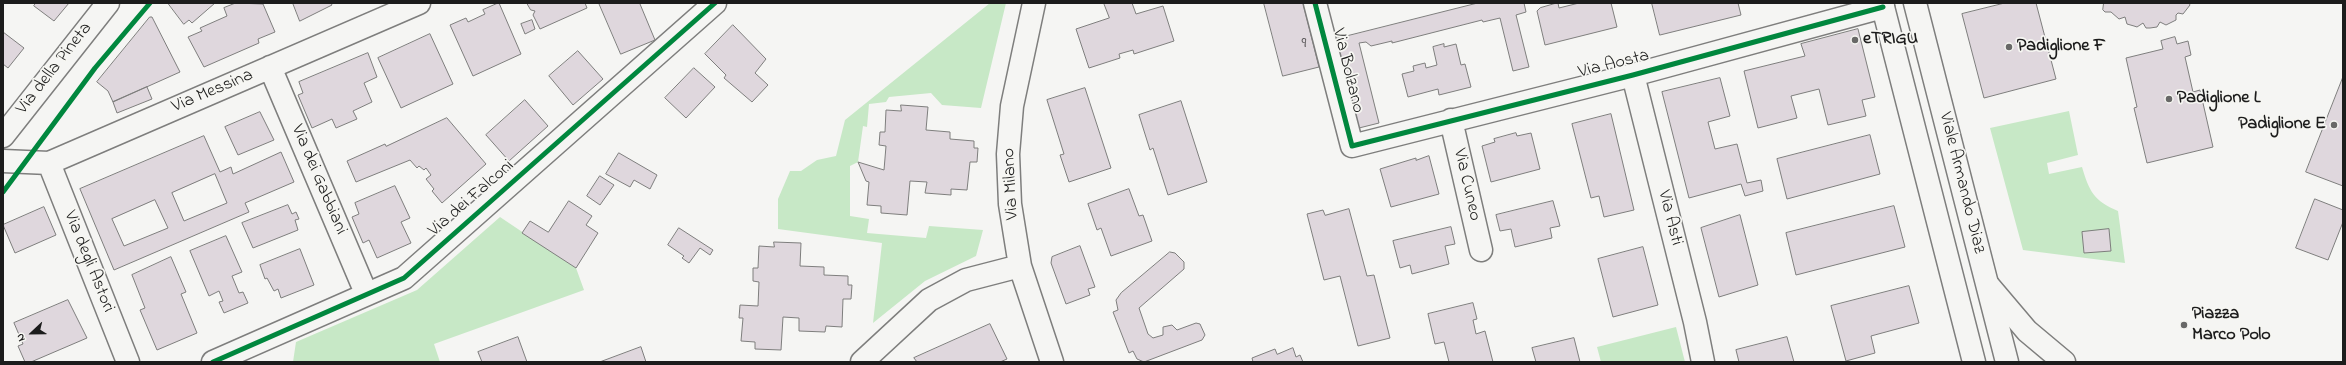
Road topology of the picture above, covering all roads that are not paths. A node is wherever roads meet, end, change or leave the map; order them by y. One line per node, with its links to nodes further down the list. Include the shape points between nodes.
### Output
1 (108, 3): 11 (street, Via della Pineta)
2 (418, 3): 8 (street, Via Messina)
3 (715, 3): 18 (street, Via dei Falconi, via 404,278)
4 (1034, 3): 16 (street, Via Milano, via 1012,106 1008,154 1010,204)
5 (1315, 3): 12 (street, Via Bolzano)
6 (1915, 3): 17 (street, Viale Armando Diaz)
7 (1882, 5): 9 (street, Via Aosta); 24 (street, Viale Armando Diaz)
8 (270, 67): 14 (street, Via Messina); 18 (street, Via dei Gabbiani)
9 (1633, 75): 10 (street, Via Aosta); 23 (street, Via Asti)
10 (1451, 120): 12 (street, Via Aosta); 15 (street, Via Cuneo)
11 (3, 136)
12 (1352, 146)
13 (3, 161): 14 (street, Via Messina)
14 (49, 163): 19 (street, Via degli Astori)
15 (1481, 250)
16 (1020, 266): 21 (street, via 966,280 929,300); 22 (street, Via Milano)
17 (1988, 285): 25 (street, Viale Armando Diaz); 26 (street, via 2027,331)
18 (366, 293): 20 (street, Via dei Falconi)
19 (128, 362)
20 (213, 362)
21 (862, 362)
22 (1052, 362)
23 (1703, 362)
24 (1974, 362)
25 (2007, 362)
26 (2064, 362)

